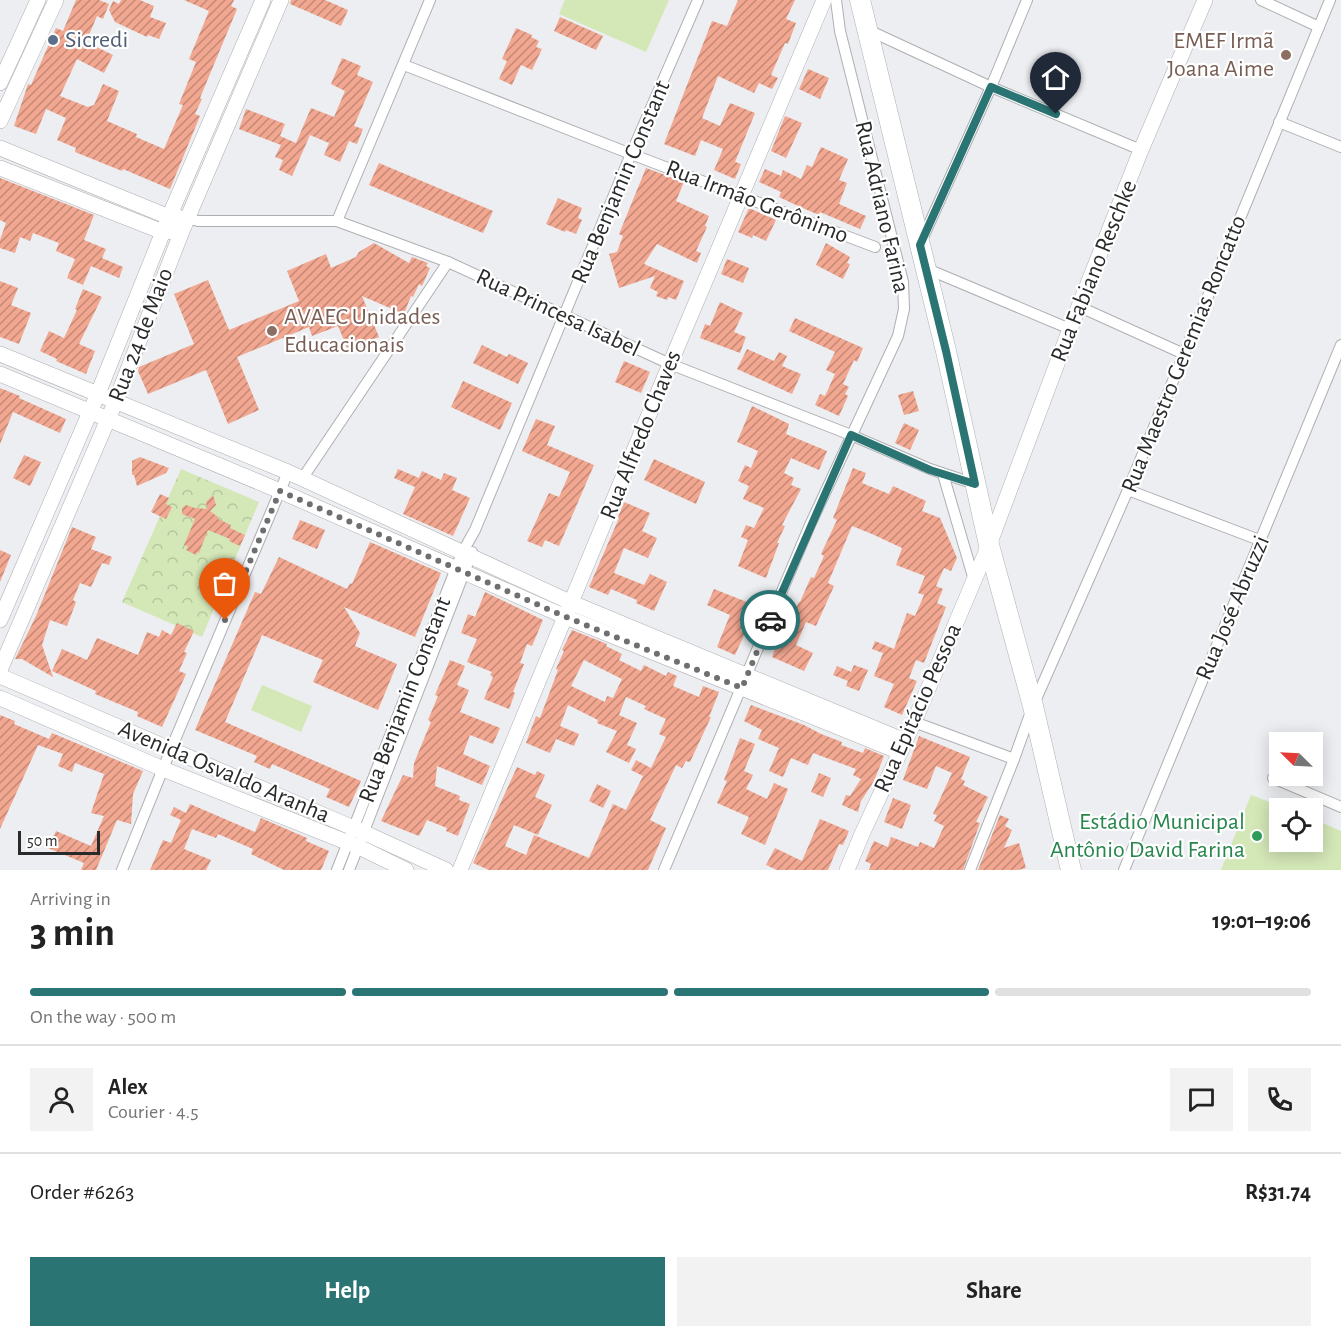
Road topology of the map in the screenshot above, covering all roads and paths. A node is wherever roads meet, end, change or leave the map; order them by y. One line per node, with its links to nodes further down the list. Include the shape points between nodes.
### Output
1 (38, 0): 17 (street)
2 (56, 0): 19 (street)
3 (263, 0): 27 (street, Rua 24 de Maio)
4 (281, 0): 29 (street, Rua 24 de Maio)
5 (430, 0): 16 (street)
6 (698, 0): 24 (street, Rua Benjamin Constant)
7 (824, 0): 26 (street, Rua Alfredo Chaves)
8 (836, 0): 47 (street, Rua Adriano Farina, via 840,31 903,282 904,309 898,336)
9 (860, 0): 15 (highway)
10 (1027, 0): 18 (street)
11 (1205, 0): 23 (street, Rua Fabiano Reschke)
12 (1261, 0): 14 (street)
13 (1330, 0): 14 (street, Rua Maestro Geremias Roncatto)
14 (1319, 27): 20 (street, Rua Maestro Geremias Roncatto)
15 (866, 29): 18 (street); 31 (highway)
16 (404, 64): 24 (street, Rua Irmão Gerônimo); 28 (street)
17 (0, 83)
18 (991, 87): 23 (street); 31 (street)
19 (0, 121)
20 (1279, 122): 21 (street); 40 (street, Rua Maestro Geremias Roncatto)
21 (1341, 147)
22 (0, 148): 27 (street)
23 (1142, 150): 35 (street, Rua Fabiano Reschke)
24 (631, 154): 26 (street, Rua Irmão Gerônimo); 36 (street, Rua Benjamin Constant)
25 (0, 168): 30 (street)
26 (740, 195): 32 (street, Rua Irmão Gerônimo); 41 (street, Rua Alfredo Chaves)
27 (169, 217): 29 (street); 30 (street, Rua 24 de Maio)
28 (337, 221): 29 (street, Rua Princesa Isabel); 33 (street, Rua Princesa Isabel)
29 (189, 223): 30 (street); 44 (street, Rua 24 de Maio)
30 (164, 232): 43 (street, Rua 24 de Maio)
31 (920, 245): 34 (highway)
32 (875, 247)
33 (448, 262): 36 (street, Rua Princesa Isabel); 49 (street)
34 (925, 268): 37 (street); 50 (highway)
35 (1080, 307): 37 (street, Rua Fabiano Reschke); 40 (street)
36 (565, 317): 41 (street, Rua Princesa Isabel); 55 (street, Rua Benjamin Constant)
37 (1070, 329): 54 (street, Rua Fabiano Reschke)
38 (1341, 345): 53 (street, Rua José Abruzzi)
39 (0, 354): 43 (street)
40 (1184, 354): 51 (street, Rua Maestro Geremias Roncatto)
41 (670, 364): 47 (street, Rua Princesa Isabel); 58 (street, Rua Alfredo Chaves)
42 (0, 374): 45 (street)
43 (97, 396): 44 (street); 45 (street, Rua 24 de Maio)
44 (115, 403): 46 (street, Rua 24 de Maio); 49 (street)
45 (89, 412): 46 (street); 59 (street, Rua 24 de Maio)
46 (106, 420): 52 (street); 60 (street, Rua 24 de Maio)
47 (851, 435): 48 (street, Rua Princesa Isabel); 62 (street, Rua Adriano Farina)
48 (943, 474): 50 (street, Rua Princesa Isabel); 57 (street)
49 (295, 475): 52 (street); 55 (street)
50 (975, 484): 54 (highway)
51 (1128, 490): 53 (street); 64 (street, Rua Maestro Geremias Roncatto)
52 (280, 491): 56 (street); 67 (street)
53 (1262, 541): 84 (street, Rua José Abruzzi)
54 (989, 545): 57 (street, Rua Epitácio Pessoa); 64 (highway)
55 (467, 555): 56 (street, Rua Benjamin Constant); 58 (street)
56 (460, 572): 58 (street); 72 (street, Rua Benjamin Constant)
57 (974, 580): 65 (street, Rua Epitácio Pessoa)
58 (569, 610): 62 (street); 79 (street, Rua Alfredo Chaves)
59 (0, 620)
60 (0, 670)
61 (0, 676): 67 (street, Avenida Osvaldo Aranha)
62 (744, 682): 66 (street); 80 (street, Rua Adriano Farina)
63 (0, 698): 69 (street, Avenida Osvaldo Aranha)
64 (1033, 706): 68 (street, Rua Maestro Geremias Roncatto); 83 (highway)
65 (914, 722): 66 (street, Rua Epitácio Pessoa); 68 (street)
66 (903, 746): 81 (street, Rua Epitácio Pessoa)
67 (171, 749): 69 (street); 72 (street, Avenida Osvaldo Aranha)
68 (1014, 759): 82 (street, Rua Maestro Geremias Roncatto)
69 (163, 769): 73 (street, Avenida Osvaldo Aranha); 74 (street)
70 (1292, 786): 71 (street)
71 (1341, 807)
72 (360, 830): 73 (street, Rua Benjamin Constant); 78 (street, Avenida Osvaldo Aranha)
73 (354, 845): 75 (street, Rua Benjamin Constant); 76 (street, Rua Benjamin Constant); 77 (street, Avenida Osvaldo Aranha)
74 (122, 870)
75 (337, 870)
76 (350, 870)
77 (406, 870)
78 (446, 870)
79 (460, 870)
80 (664, 870)
81 (847, 870)
82 (970, 870)
83 (1071, 870)
84 (1124, 870)

